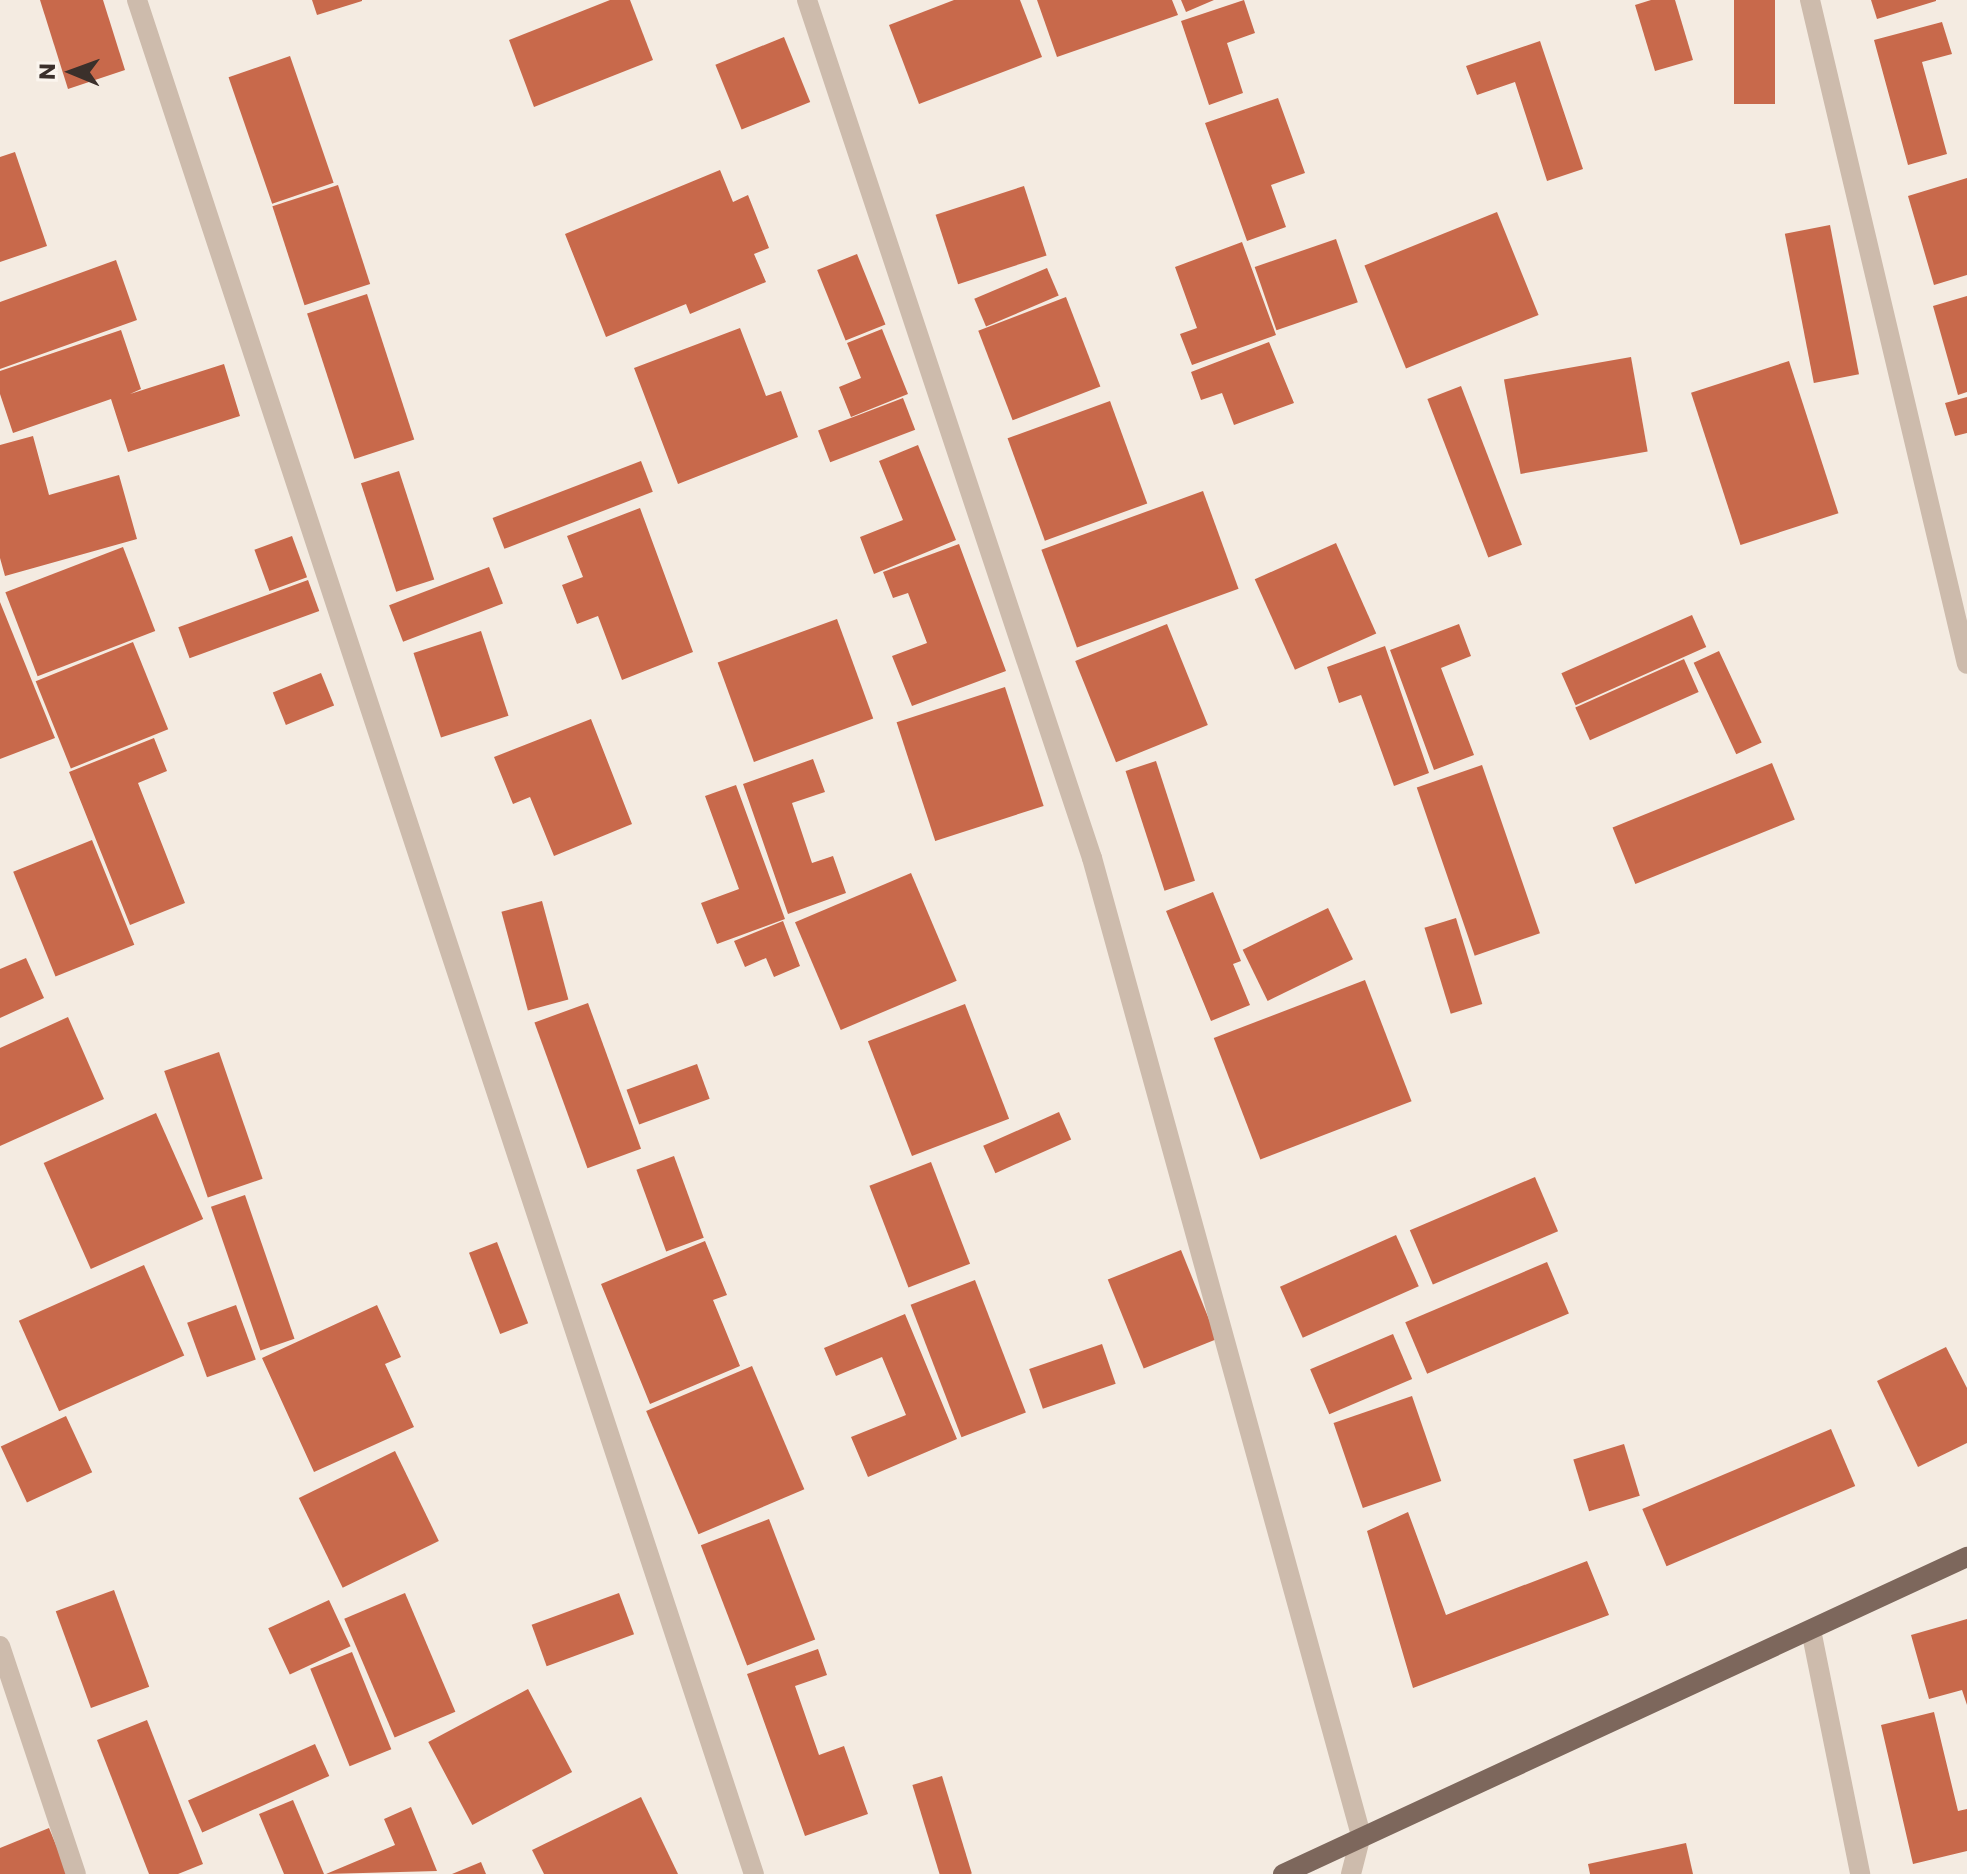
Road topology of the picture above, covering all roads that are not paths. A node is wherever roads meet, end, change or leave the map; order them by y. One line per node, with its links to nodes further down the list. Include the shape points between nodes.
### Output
1 (137, 0): 10 (street)
2 (807, 0): 8 (street, via 1092,858)
3 (1810, 0): 4 (street)
4 (1967, 664)
5 (1967, 1557): 6 (main road)
6 (1811, 1630): 8 (main road); 13 (street)
7 (0, 1646): 9 (street)
8 (1361, 1835): 11 (main road); 12 (street)
9 (76, 1874)
10 (754, 1874)
11 (1283, 1874)
12 (1351, 1874)
13 (1860, 1874)

